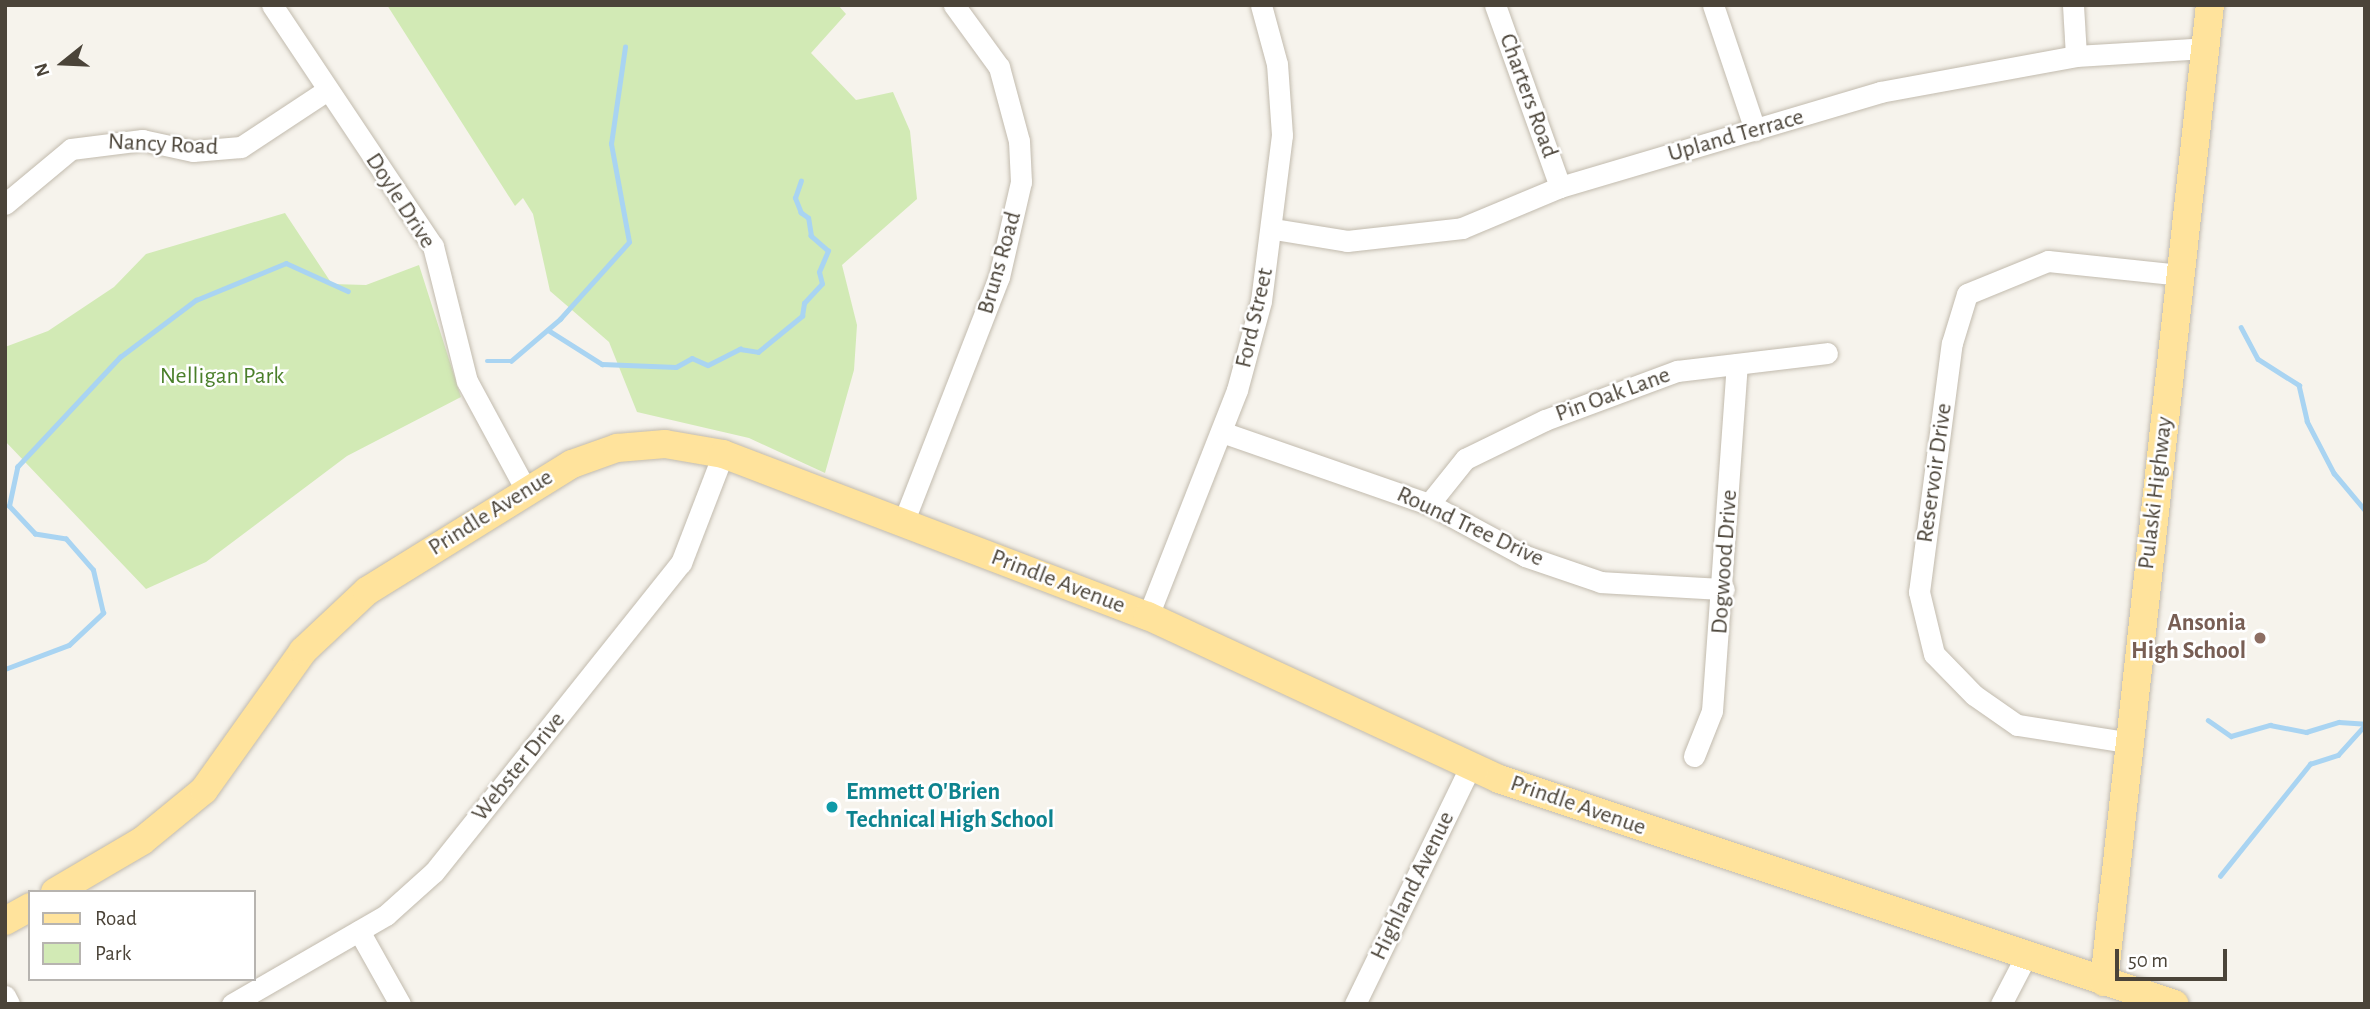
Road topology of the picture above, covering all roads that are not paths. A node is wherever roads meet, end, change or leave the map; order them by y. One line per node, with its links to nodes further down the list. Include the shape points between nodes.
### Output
1 (272, 5): 10 (street, Doyle Drive)
2 (954, 5): 22 (street, Bruns Road, via 999,67 1014,115 1021,182 999,277)
3 (1261, 5): 14 (street, Ford Street, via 1282,103)
4 (1495, 5): 12 (street, Charters Road)
5 (1713, 5): 11 (street)
6 (2073, 5): 9 (street)
7 (2210, 5): 8 (main road, Pulaski Highway)
8 (2205, 48): 9 (street, Upland Terrace); 15 (main road, Pulaski Highway)
9 (2076, 56): 11 (street, Upland Terrace, via 1880,92)
10 (326, 91): 13 (street, Nancy Road, via 241,147 193,151 142,140 71,149); 20 (street, Doyle Drive, via 433,246 467,381)
11 (1755, 130): 12 (street, Upland Terrace)
12 (1560, 187): 14 (street, Upland Terrace, via 1462,228 1347,241)
13 (5, 204)
14 (1274, 229): 18 (street, Ford Street, via 1253,338)
15 (2182, 275): 25 (main road, Pulaski Highway); 25 (street, Reservoir Drive, via 2048,261 1967,294 1952,343 1919,592 1934,654 1974,695 2017,725)
16 (1827, 354): 17 (street, Pin Oak Lane)
17 (1737, 364): 21 (street, Pin Oak Lane, via 1677,371 1545,420 1465,459); 23 (street, Dogwood Drive)
18 (1222, 432): 21 (street, Round Tree Drive); 24 (street, Ford Street)
19 (723, 454): 20 (main road, Prindle Avenue, via 665,444 617,448); 22 (main road, Prindle Avenue); 31 (street, Webster Drive, via 694,538 660,593 433,872)
20 (526, 490): 28 (main road, Prindle Avenue, via 340,612 303,651 204,790 142,841)
21 (1429, 504): 23 (street, Round Tree Drive, via 1525,556 1601,582)
22 (903, 523): 24 (main road, Prindle Avenue)
23 (1724, 589): 26 (street, Dogwood Drive, via 1712,711)
24 (1148, 616): 27 (main road, Prindle Avenue)
25 (2126, 742): 33 (main road, Pulaski Highway)
26 (1694, 756)
27 (1470, 767): 32 (main road, Prindle Avenue); 38 (street, Highland Avenue)
28 (58, 890)
29 (28, 908): 30 (main road)
30 (5, 921)
31 (359, 931): 36 (street, Webster Drive); 37 (street)
32 (2026, 956): 33 (main road, Prindle Avenue); 39 (street)
33 (2104, 982): 40 (main road, Prindle Avenue)
34 (5, 996): 35 (street)
35 (9, 1004)
36 (232, 1004)
37 (400, 1004)
38 (1355, 1004)
39 (2001, 1004)
40 (2174, 1004)

